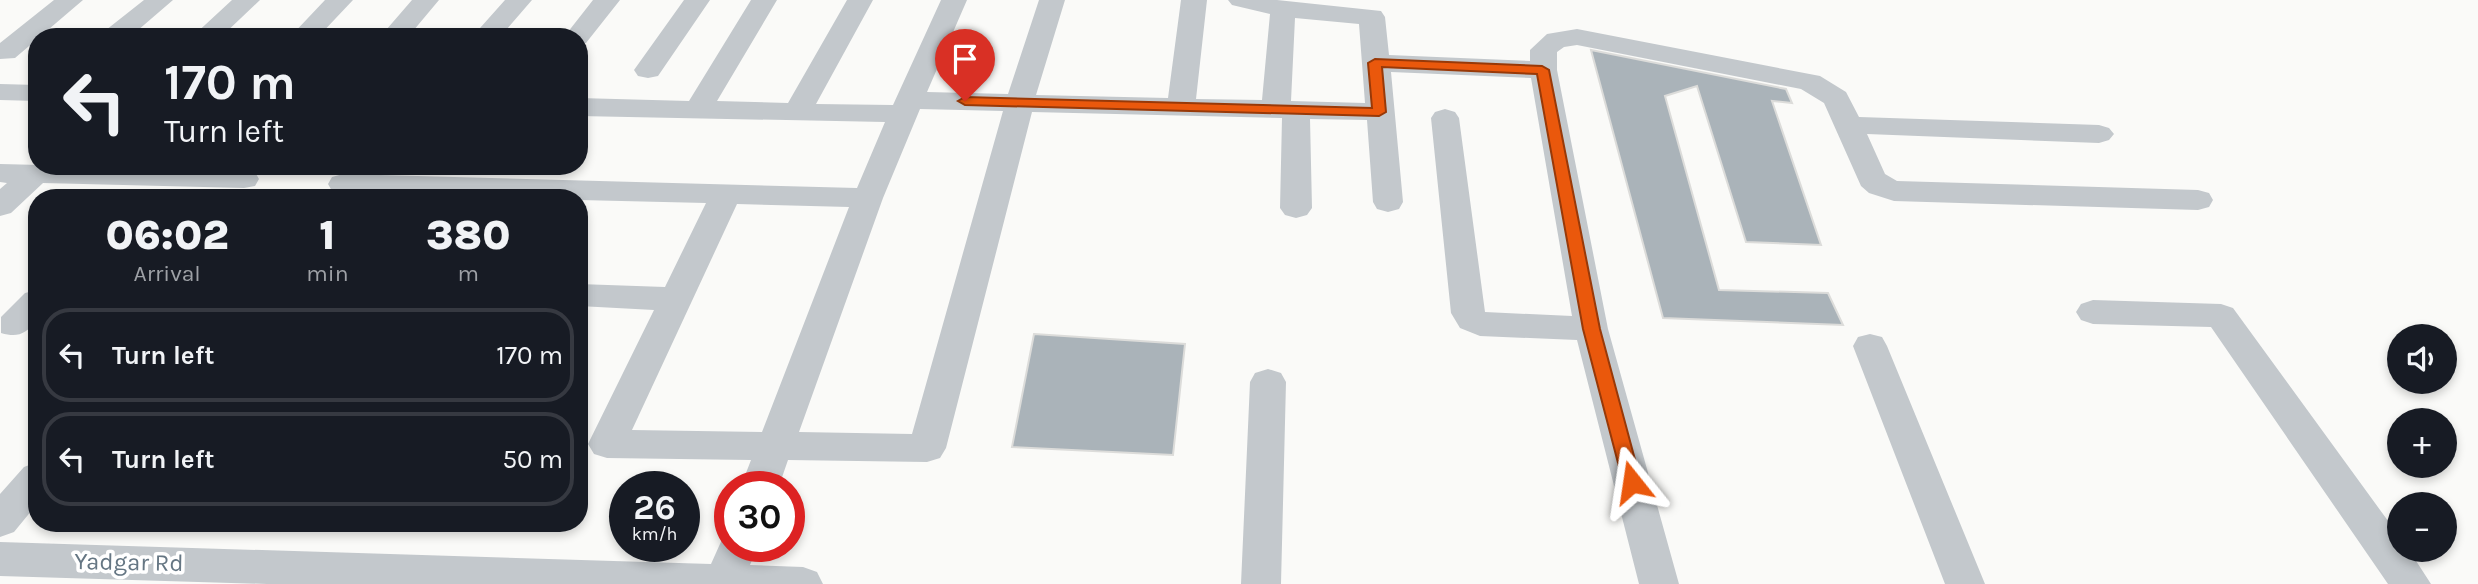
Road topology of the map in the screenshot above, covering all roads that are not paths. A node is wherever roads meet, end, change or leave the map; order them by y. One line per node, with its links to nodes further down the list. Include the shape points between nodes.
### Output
1 (70, 0): 16 (street)
2 (160, 0): 17 (street)
3 (247, 0): 18 (street)
4 (340, 0): 19 (street)
5 (426, 0): 20 (street)
6 (519, 0): 21 (street)
7 (607, 0): 22 (street)
8 (698, 0): 26 (street)
9 (764, 0): 35 (street)
10 (860, 0): 37 (street)
11 (954, 0): 33 (street)
12 (1052, 0): 30 (street)
13 (1194, 0): 31 (street)
14 (1241, 0): 15 (street)
15 (1283, 9): 25 (street, via 1372,17); 34 (street)
16 (35, 28)
17 (124, 28)
18 (215, 28)
19 (312, 28)
20 (401, 28)
21 (493, 28)
22 (585, 28)
23 (28, 34): 24 (street)
24 (5, 52)
25 (1375, 63): 27 (street); 36 (street)
26 (648, 70)
27 (1542, 70): 39 (street, via 1544,50 1556,40 1577,37 1810,82 1836,98); 61 (street)
28 (0, 92): 29 (street)
29 (28, 93)
30 (1020, 102): 31 (street); 33 (street); 64 (street, via 927,448)
31 (1181, 105): 34 (street)
32 (588, 107): 35 (street)
33 (906, 107): 37 (street); 51 (street)
34 (1286, 109): 36 (street); 55 (street)
35 (698, 110): 37 (street)
36 (1379, 112): 53 (street)
37 (797, 113)
38 (1445, 118): 61 (street, via 1472,320)
39 (1848, 125): 40 (street); 52 (street, via 1872,178 1894,191)
40 (2099, 134)
41 (0, 173): 42 (street)
42 (28, 173)
43 (34, 175): 54 (street)
44 (51, 175): 47 (street)
45 (247, 181): 47 (street)
46 (339, 183): 48 (street)
47 (149, 188)
48 (550, 189)
49 (588, 190): 50 (street)
50 (726, 194): 51 (street); 57 (street)
51 (868, 198): 64 (street)
52 (2198, 200)
53 (1388, 202)
54 (0, 205)
55 (1296, 208)
56 (588, 295): 57 (street)
57 (676, 299): 64 (street, via 607,444)
58 (28, 310): 60 (street)
59 (2093, 312): 76 (street, via 2221,316)
60 (13, 325)
61 (1591, 329): 74 (street)
62 (1870, 346): 75 (street)
63 (1269, 382): 73 (street)
64 (775, 448): 65 (street)
65 (766, 471)
66 (28, 488): 67 (street)
67 (0, 521)
68 (0, 559): 70 (street, Yadgar Rd)
69 (731, 564): 71 (street, Yadgar Rd); 72 (street, Yadgar Rd)
70 (192, 574): 71 (street, Yadgar Rd)
71 (357, 577)
72 (803, 584)
73 (1261, 584)
74 (1659, 584)
75 (1965, 584)
76 (2412, 584)

